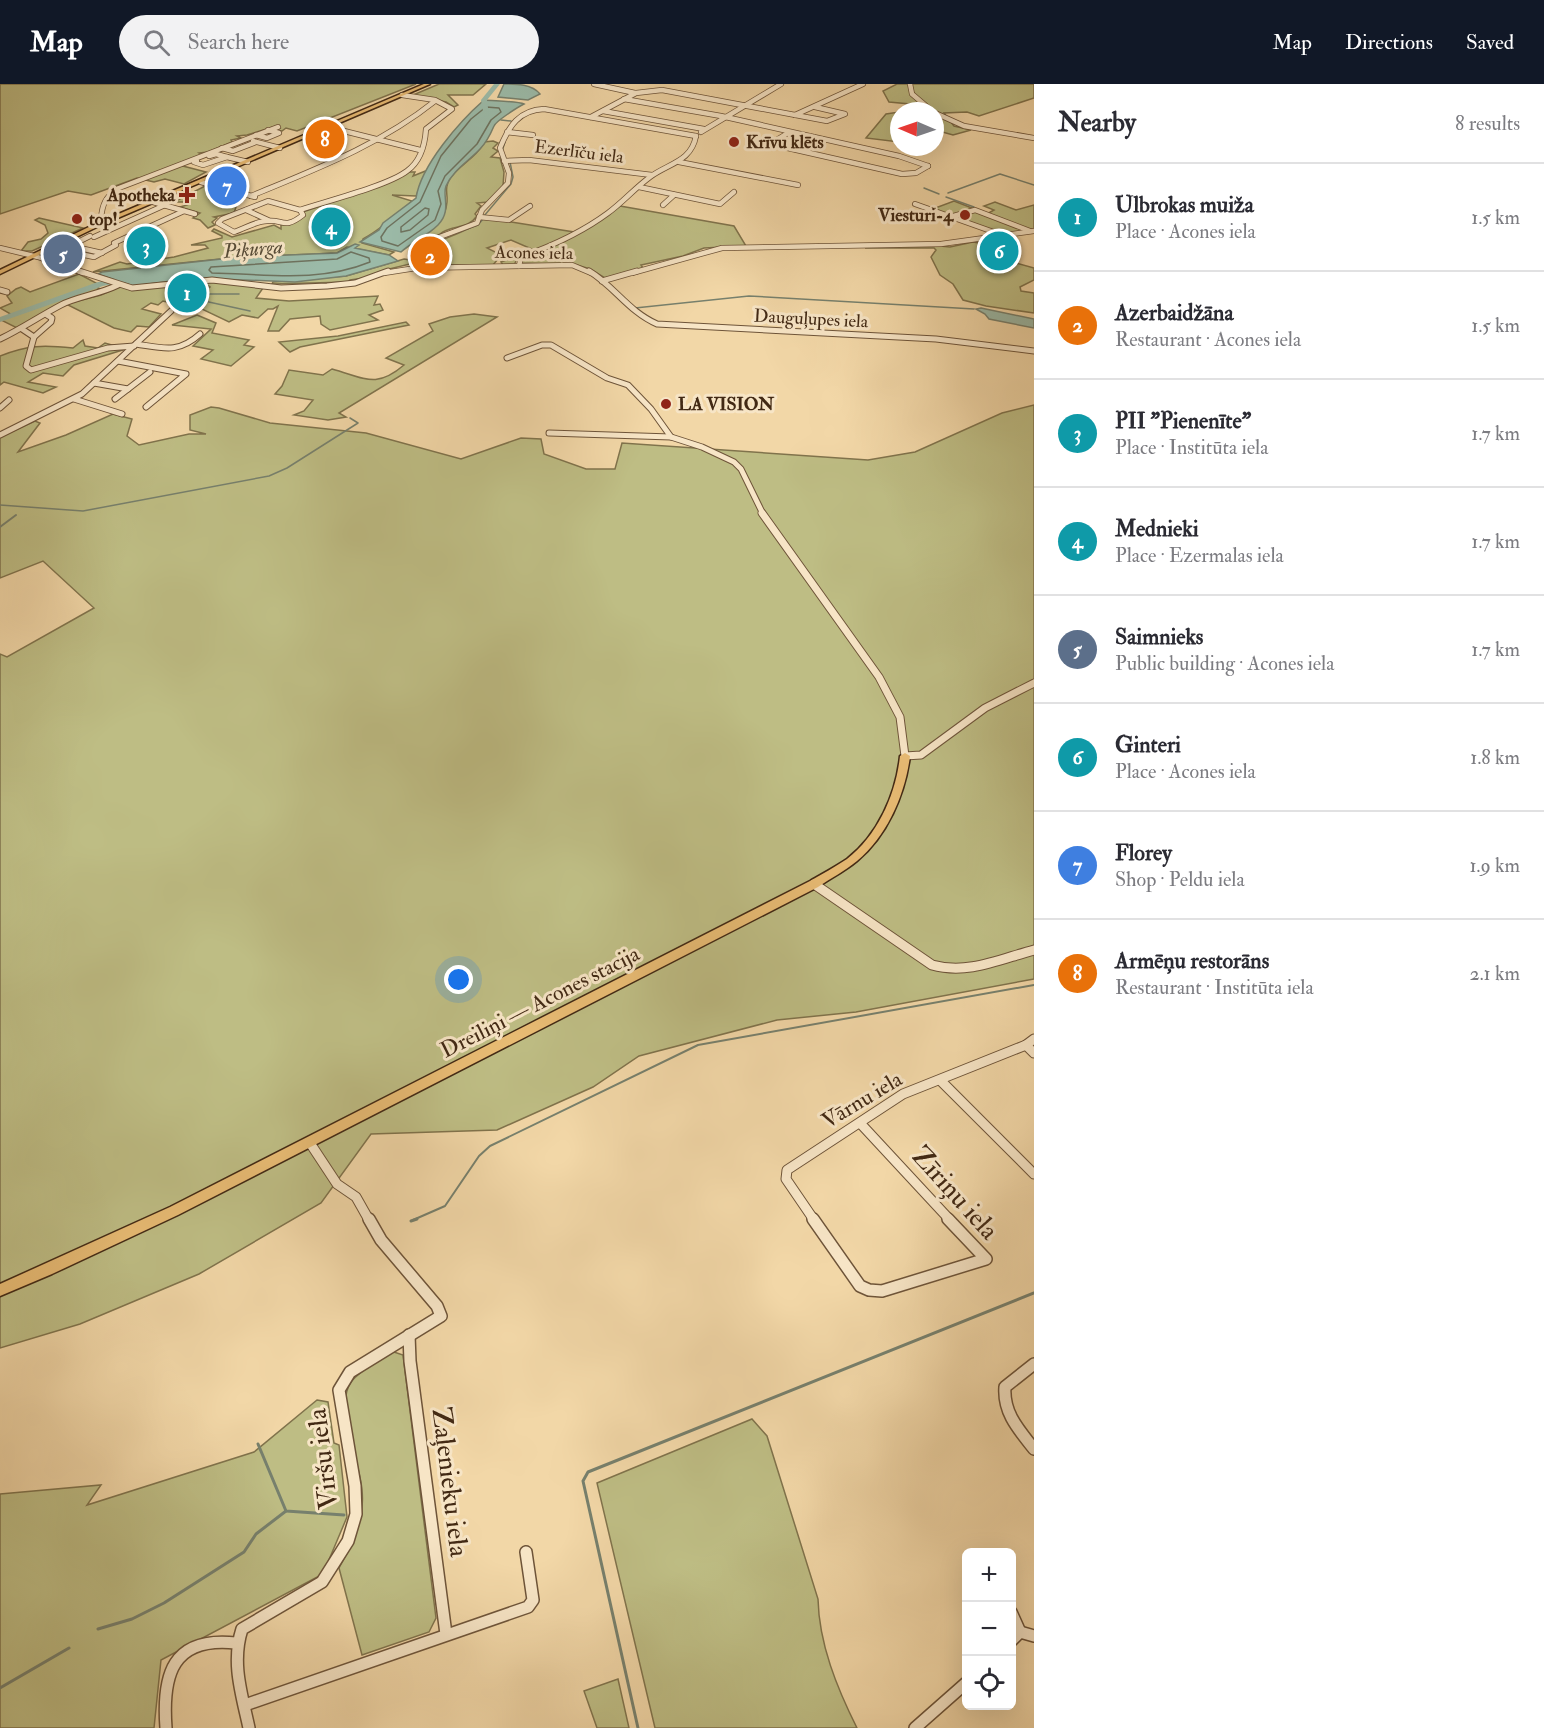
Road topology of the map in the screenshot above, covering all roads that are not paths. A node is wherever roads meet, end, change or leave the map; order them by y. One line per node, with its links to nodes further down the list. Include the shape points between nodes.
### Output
1 (428, 84): 10 (main road)
2 (594, 84): 7 (street)
3 (665, 84): 8 (street)
4 (781, 84): 14 (street)
5 (863, 84): 15 (street)
6 (910, 84): 13 (street, via 912,94)
7 (608, 85): 9 (street)
8 (662, 90): 9 (street); 14 (street)
9 (636, 93): 11 (street)
10 (402, 95): 12 (street); 22 (main road)
11 (624, 99): 16 (street); 20 (street)
12 (435, 101): 32 (street); 36 (street, via 452,109 429,125)
13 (922, 102)
14 (744, 105): 17 (street); 20 (street)
15 (815, 106): 17 (street); 17 (street, via 845,114 827,122)
16 (603, 111): 18 (street); 23 (street)
17 (795, 115)
18 (591, 117): 25 (street, via 534,109 511,123); 29 (street)
19 (944, 117): 31 (street, via 964,126)
20 (724, 118): 23 (street); 26 (street)
21 (278, 126): 24 (street)
22 (328, 127): 32 (street); 35 (main road)
23 (704, 129): 29 (street)
24 (268, 130): 27 (street); 27 (street, via 279,133 267,138)
25 (507, 132): 28 (street); 37 (street, via 500,148)
26 (788, 133): 26 (street, via 770,144 902,174 928,166)
27 (255, 135): 30 (street)
28 (533, 135)
29 (696, 136): 40 (street, via 693,152)
30 (244, 138): 33 (street); 34 (street)
31 (1034, 138)
32 (378, 140): 36 (street); 48 (street)
33 (256, 142): 34 (street, via 233,151); 35 (street)
34 (221, 148): 41 (street)
35 (280, 148): 39 (main road)
36 (420, 150): 56 (street, via 414,165 392,179)
37 (504, 161): 42 (street, Ezerlīču iela, via 529,160); 61 (street, via 508,183)
38 (194, 162): 39 (street, via 203,165 226,157); 41 (street)
39 (248, 162): 43 (main road)
40 (679, 162): 42 (street); 44 (street)
41 (183, 164): 63 (street, via 105,196 101,219)
42 (652, 176): 45 (street)
43 (201, 182): 48 (street); 50 (main road)
44 (798, 185)
45 (639, 187): 47 (street); 74 (street, via 600,219 559,243 521,257)
46 (734, 192): 47 (street, via 720,204)
47 (674, 195): 52 (street)
48 (251, 196): 49 (street)
49 (268, 201): 55 (street); 56 (street)
50 (153, 202): 53 (street); 63 (main road)
51 (915, 204): 60 (street)
52 (663, 205)
53 (163, 206): 57 (street); 58 (street); 65 (street)
54 (530, 206): 61 (street, via 509,220)
55 (246, 210): 62 (street); 62 (street, via 218,223 234,232)
56 (300, 210): 62 (street, via 301,217 280,225)
57 (184, 211): 58 (street); 59 (street)
58 (177, 213): 67 (street)
59 (195, 214)
60 (950, 217): 64 (street, via 975,210); 66 (street)
61 (479, 218): 75 (street, via 472,226 437,238 415,253)
62 (268, 220)
63 (106, 222): 65 (main road)
64 (1032, 231): 66 (street, Acones iela)
65 (90, 234): 67 (street); 68 (street); 72 (main road, via 79,234)
66 (1003, 236): 77 (street, Acones iela, via 941,244 722,248)
67 (108, 242): 71 (street, via 116,245)
68 (70, 246): 70 (street); 71 (street)
69 (2, 249): 72 (street, Acones iela)
70 (61, 250): 71 (street, via 94,257); 73 (street)
71 (102, 253)
72 (32, 255): 73 (street, Acones iela); 76 (main road)
73 (44, 259): 78 (street, Acones iela)
74 (519, 266): 75 (street, Acones iela); 77 (street, Acones iela, via 579,267)
75 (416, 268): 78 (street, Acones iela, via 389,271 355,283 317,287 281,288 212,280 139,288)
76 (0, 272)
77 (602, 281): 88 (street, Dauguļupes iela, via 635,313 657,324 936,339)
78 (116, 284): 82 (street, via 99,294 63,304)
79 (0, 290): 80 (street)
80 (7, 292)
81 (171, 311): 87 (street)
82 (47, 315): 83 (street); 85 (street, via 51,322)
83 (22, 329): 85 (street); 86 (street)
84 (200, 334): 87 (street, via 181,348)
85 (34, 338): 87 (street, via 26,366 31,370 114,345)
86 (0, 339)
87 (135, 345): 90 (street)
88 (1034, 351)
89 (507, 358): 104 (street, via 551,345 633,390)
90 (118, 361): 92 (street); 97 (street, via 186,374)
91 (150, 372): 93 (street)
92 (94, 383): 93 (street); 94 (street)
93 (128, 389): 95 (street)
94 (74, 399): 99 (street); 101 (street)
95 (115, 399)
96 (9, 400): 98 (street)
97 (146, 407)
98 (0, 408)
99 (122, 414)
100 (0, 426): 101 (street)
101 (9, 431): 103 (street)
102 (549, 433): 104 (street)
103 (0, 435)
104 (671, 437): 106 (street, via 702,447 741,469 751,493 890,696 900,717)
105 (1034, 683): 106 (street, via 985,708 921,755)
106 (905, 756): 107 (main road, Dreiliņi — Acones stacija, via 900,788 860,853)
107 (814, 884): 108 (street, via 944,970 963,969); 113 (main road, Dreiliņi — Acones stacija)
108 (1034, 950)
109 (1030, 1042): 110 (street); 111 (street, Vārnu iela)
110 (1034, 1053)
111 (940, 1080): 112 (street, Vārnu iela, via 903,1094); 114 (street)
112 (860, 1123): 115 (street, Vārnu iela, via 787,1170); 115 (street, Zīriņu iela, via 986,1259 882,1291 869,1290 860,1286)
113 (310, 1143): 116 (main road, Dreiliņi — Acones stacija, via 174,1211); 117 (street, Viršu iela, via 336,1184 357,1197 381,1240 437,1306 441,1316)
114 (1034, 1174)
115 (786, 1179)
116 (0, 1290)
117 (409, 1335): 121 (street, Zaļenieku iela); 124 (street, Viršu iela, via 350,1372 339,1390 355,1486 356,1514 348,1541 322,1582 242,1629)
118 (1034, 1364): 119 (street, via 1005,1387 1003,1397 1005,1407)
119 (1034, 1449)
120 (526, 1552): 121 (street, via 533,1600 528,1607)
121 (446, 1634): 126 (street)
122 (1016, 1636): 123 (street)
123 (1034, 1636)
124 (236, 1643): 126 (street); 127 (street, via 206,1644 171,1665 163,1692)
125 (962, 1687): 129 (street)
126 (244, 1706): 128 (street)
127 (166, 1728)
128 (249, 1728)
129 (915, 1728)

